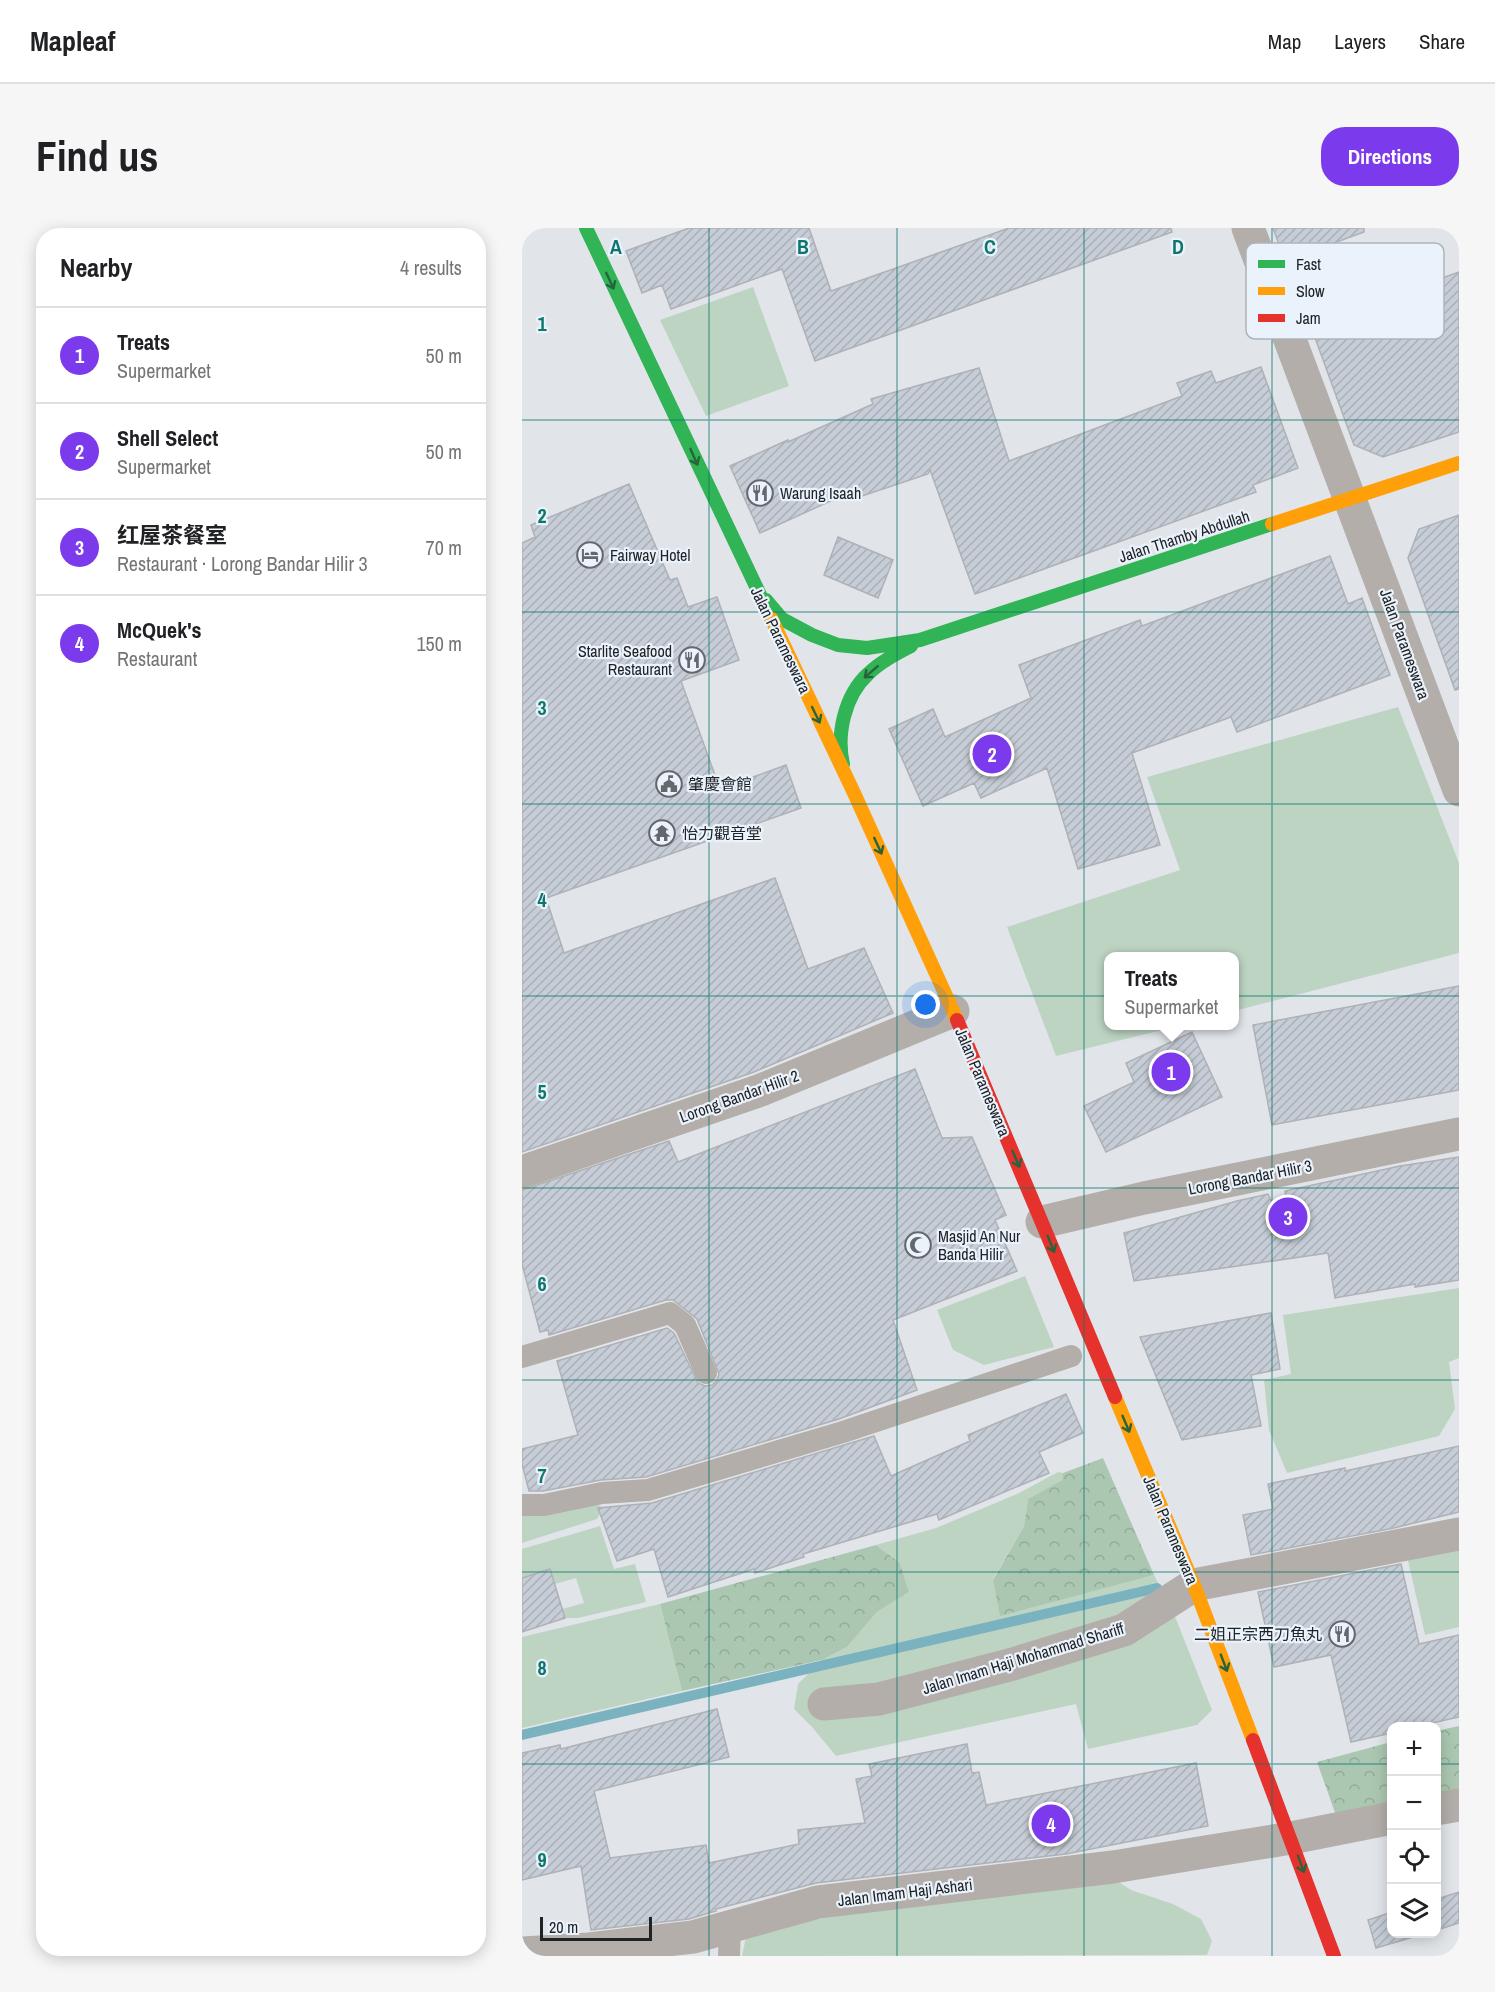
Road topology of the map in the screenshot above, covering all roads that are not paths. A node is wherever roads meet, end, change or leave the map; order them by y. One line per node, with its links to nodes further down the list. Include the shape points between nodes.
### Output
1 (586, 228): 7 (main road, Jalan Parameswara, one-way to 7)
2 (1248, 228): 3 (street, Jalan Parameswara)
3 (1254, 243)
4 (1290, 339): 6 (street, Jalan Parameswara)
5 (1459, 463): 6 (main road, Jalan Thamby Abdullah)
6 (1351, 498): 8 (main road, Jalan Thamby Abdullah); 9 (street, Jalan Parameswara)
7 (755, 586): 8 (main road, Jalan Thamby Abdullah, via 782,619 838,645 867,648); 10 (main road, Jalan Parameswara, one-way to 10)
8 (920, 640): 10 (main road, Jalan Thamby Abdullah, one-way to 10, via 880,664 861,681 844,715 839,753)
9 (1459, 790)
10 (854, 793): 11 (main road, Jalan Parameswara, one-way to 11)
11 (953, 1011): 13 (street, Lorong Bandar Hilir 2, via 761,1089); 14 (main road, Jalan Parameswara, one-way to 14)
12 (1459, 1134): 14 (street, Lorong Bandar Hilir 3)
13 (522, 1172)
14 (1042, 1222): 20 (main road, Jalan Parameswara, one-way to 20)
15 (522, 1356): 17 (lane, via 670,1313 685,1325)
16 (1071, 1356): 18 (lane, via 843,1432 648,1490)
17 (706, 1373)
18 (522, 1505)
19 (1459, 1534): 20 (street, Jalan Imam Haji Mohammad Shariff)
20 (1194, 1585): 21 (street, Jalan Imam Haji Mohammad Shariff, via 1124,1630 879,1699); 25 (main road, Jalan Parameswara, one-way to 25)
21 (824, 1704)
22 (1459, 1805): 23 (street)
23 (1441, 1808)
24 (1387, 1819): 25 (street, Jalan Imam Haji Ashari)
25 (1291, 1838): 26 (street, Jalan Imam Haji Ashari, via 1113,1867 818,1902 785,1910); 28 (main road, Jalan Parameswara, one-way to 28)
26 (730, 1942): 27 (street, Jalan Imam Haji Ashari, via 693,1937)
27 (522, 1953)
28 (1334, 1956)

